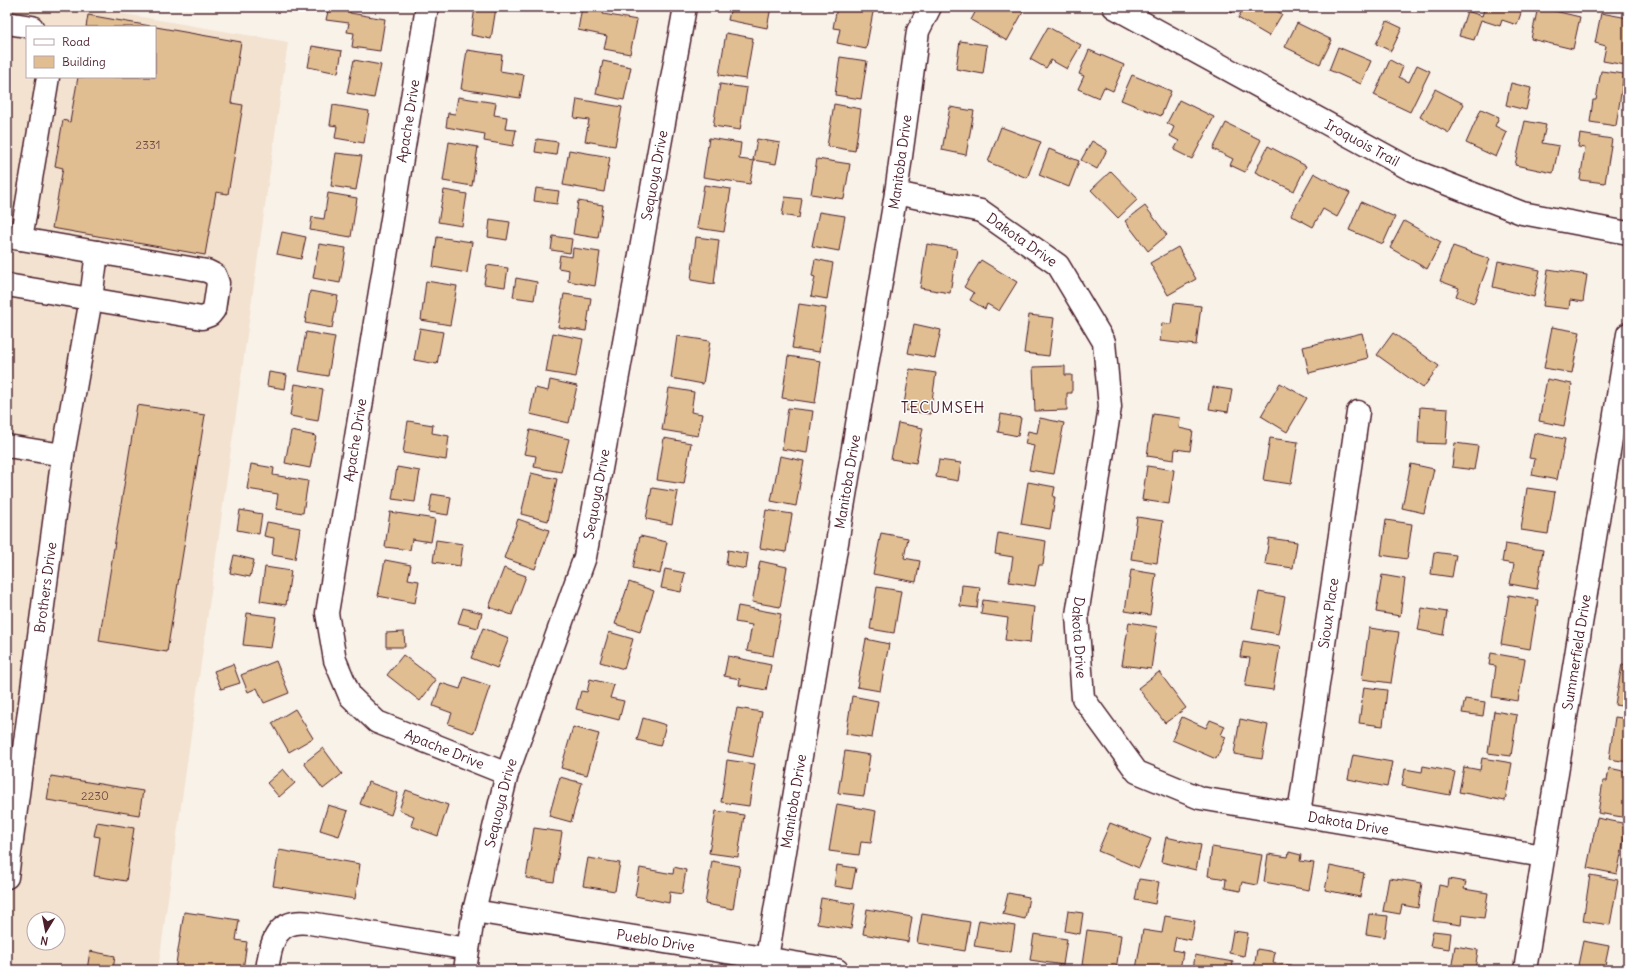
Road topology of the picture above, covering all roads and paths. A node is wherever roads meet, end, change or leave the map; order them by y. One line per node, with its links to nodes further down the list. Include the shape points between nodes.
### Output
1 (427, 7): 18 (street, Apache Drive, via 327,613 335,660 350,696 377,722)
2 (685, 7): 18 (street, Sequoya Drive, via 585,557)
3 (930, 7): 8 (street, Manitoba Drive, via 918,31)
4 (1114, 7): 9 (street, Iroquois Trail, via 1412,170 1522,213)
5 (7, 23): 6 (street)
6 (26, 26)
7 (48, 78): 10 (street)
8 (896, 193): 19 (street, Dakota Drive, via 981,211 1058,264 1104,342 1110,407 1077,615 1083,698 1136,772 1200,798); 24 (street, Manitoba Drive)
9 (1628, 233)
10 (14, 238): 11 (street)
11 (97, 252): 13 (street, Brothers Drive); 13 (street, via 207,271 215,275 218,283 214,310 202,318)
12 (7, 285): 13 (street)
13 (91, 299): 17 (street, Brothers Drive)
14 (1628, 334): 20 (street, Summerfield Drive)
15 (1358, 412): 19 (street, Sioux Place)
16 (7, 446): 17 (street)
17 (63, 455): 21 (street, Brothers Drive)
18 (507, 774): 22 (street, Sequoya Drive)
19 (1299, 814): 20 (street, Dakota Drive)
20 (1543, 856): 28 (street, Summerfield Drive)
21 (7, 877)
22 (474, 911): 23 (street, Sequoya Drive); 24 (street, Pueblo Drive)
23 (468, 949): 25 (street, via 293,922 284,926 276,936 270,950); 26 (street, Sequoya Drive)
24 (767, 958): 27 (street, Pueblo Drive)
25 (267, 970)
26 (465, 970)
27 (837, 970)
28 (1525, 970)

